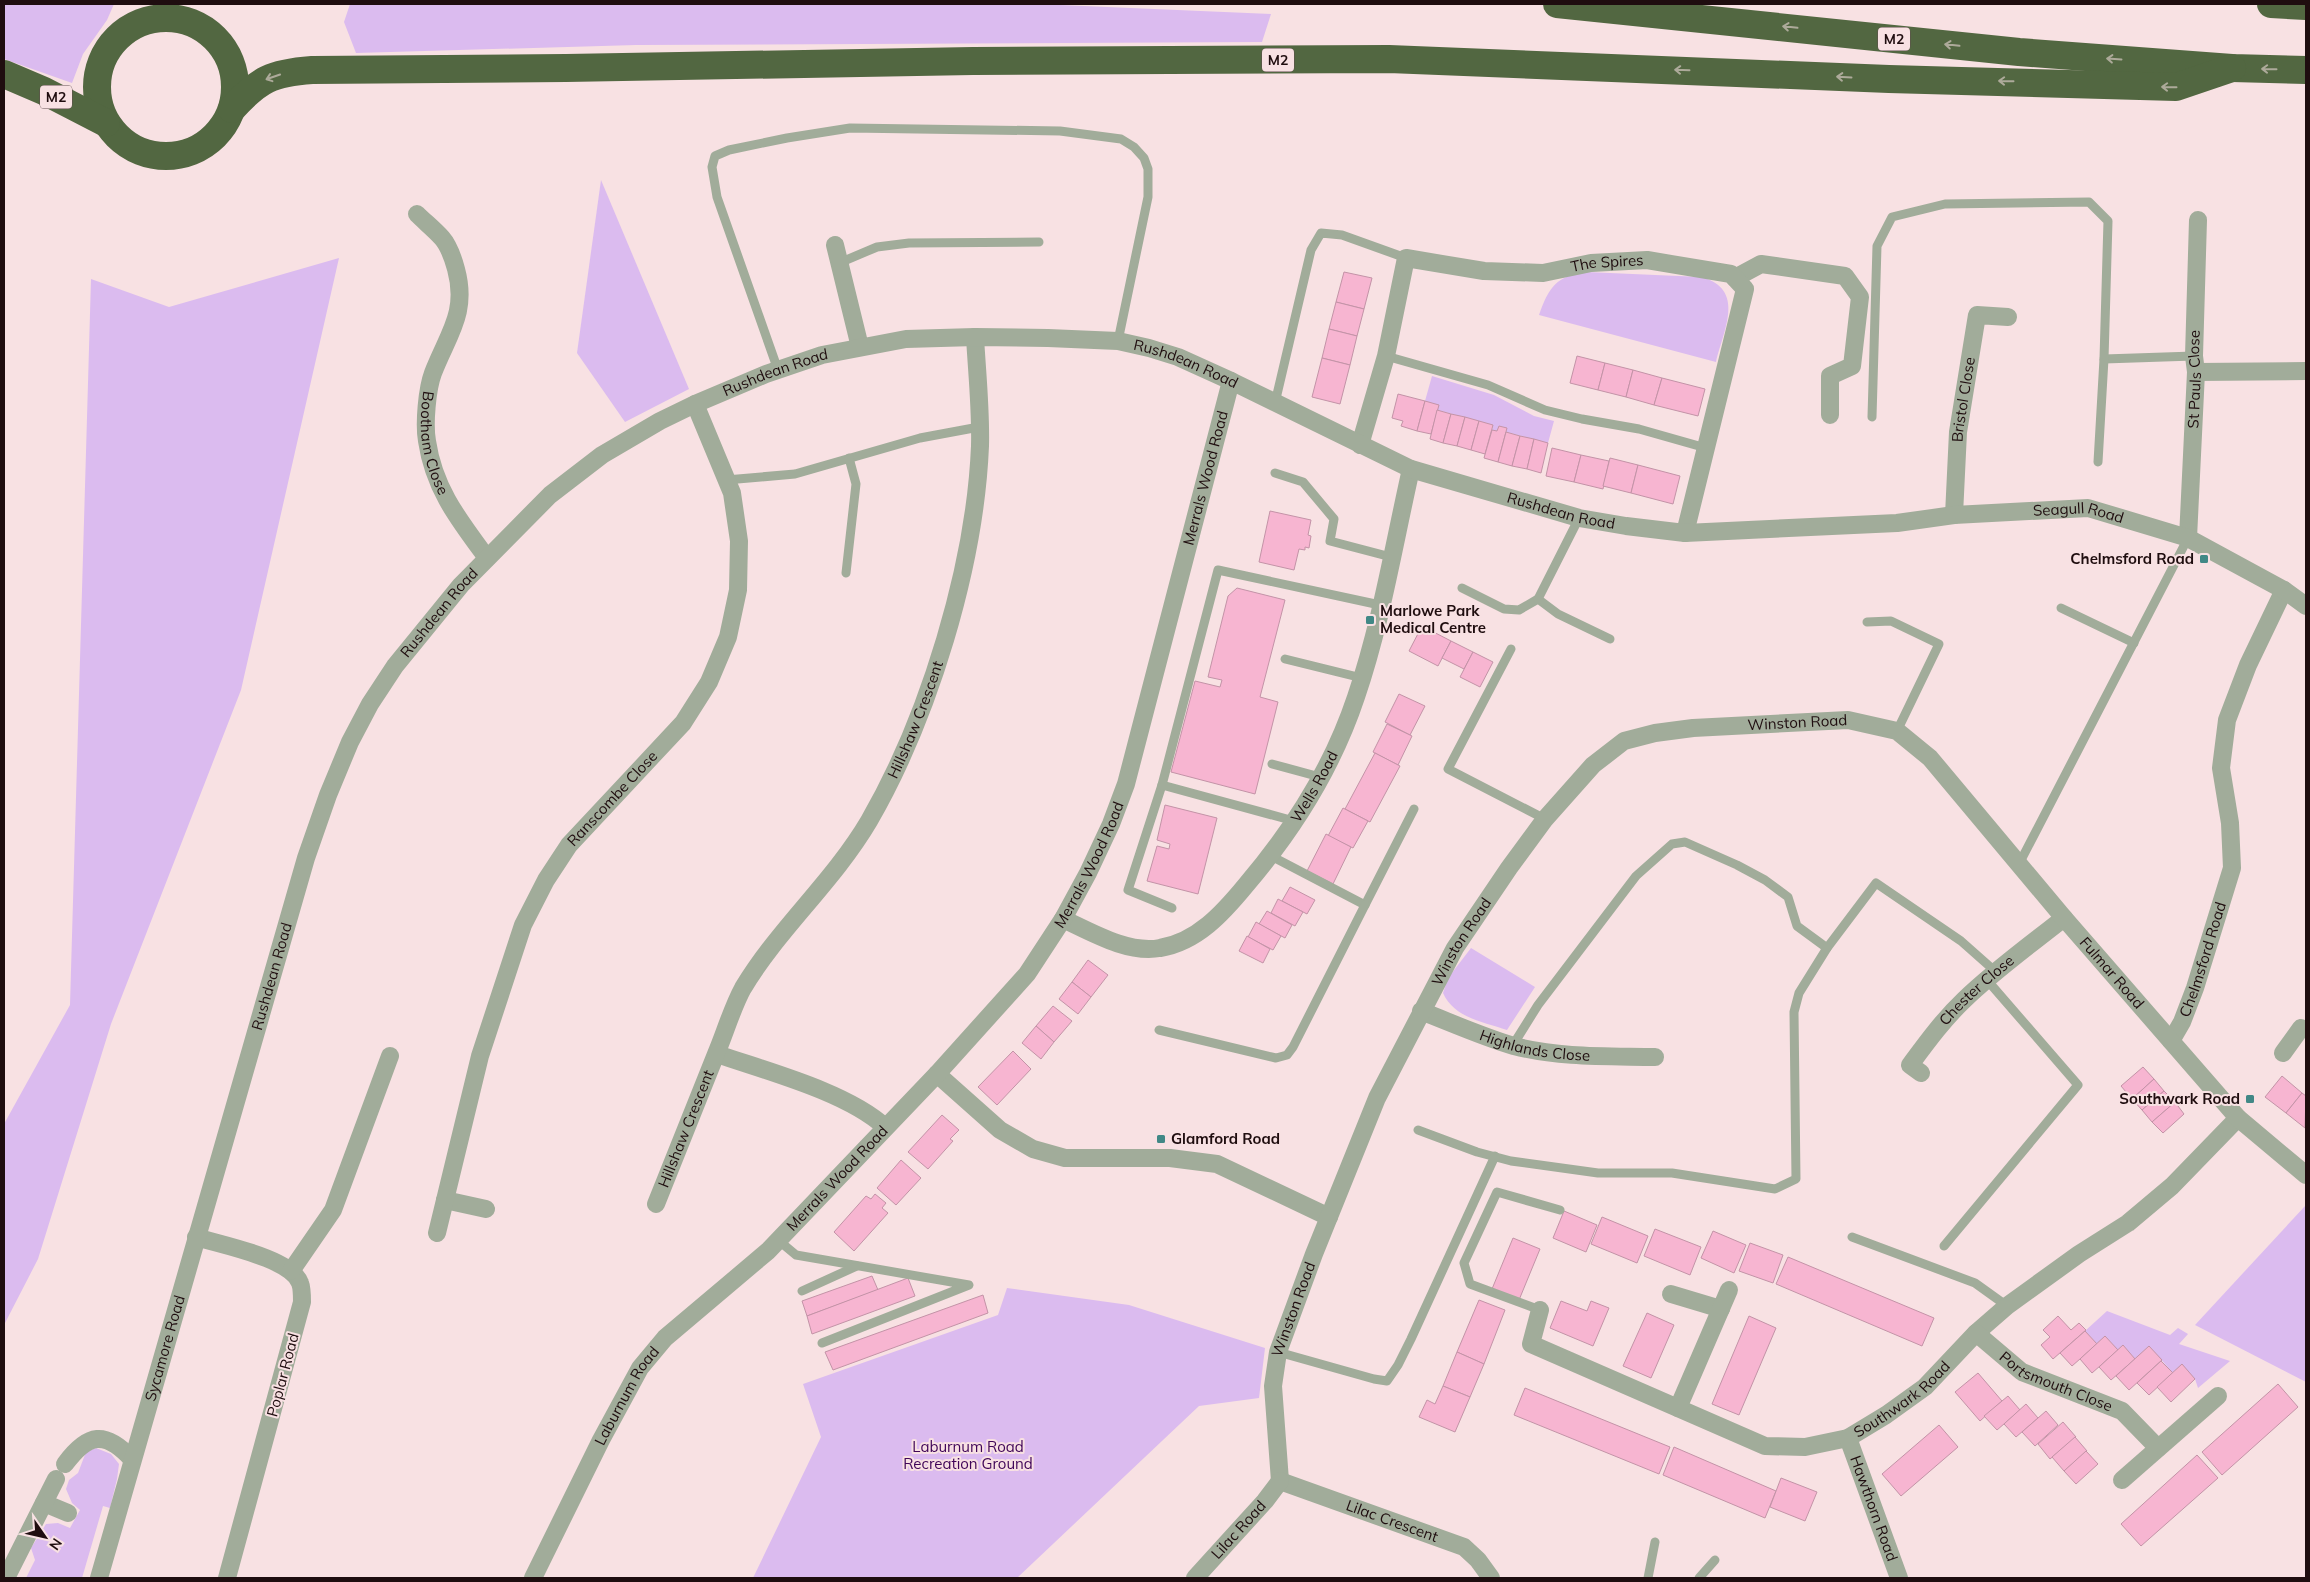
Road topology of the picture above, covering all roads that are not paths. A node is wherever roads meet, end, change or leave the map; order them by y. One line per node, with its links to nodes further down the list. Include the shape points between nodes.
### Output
1 (132, 4): 7 (highway)
2 (186, 4): 6 (highway)
3 (1557, 4): 8 (highway, M2, one-way to 3, via 2019,52)
4 (2271, 4): 5 (highway)
5 (2306, 6)
6 (202, 27): 7 (highway, via 164,17 145,20); 11 (highway, via 220,42 231,63 235,87)
7 (122, 31): 12 (highway, via 101,61 96,82 98,103)
8 (2232, 68): 9 (highway, M2, one-way to 8); 11 (highway, M2, one-way to 11, via 2176,87 1388,59 312,70 285,74 259,83 250,88)
9 (2306, 70)
10 (4, 74): 12 (highway, M2)
11 (232, 109): 12 (highway, via 221,129 205,144 184,154 162,157 140,152 120,140)
12 (106, 123)
13 (417, 214): 48 (street, Bootham Close, via 443,239 453,258 461,303 433,374 427,440 441,491)
14 (2198, 220): 26 (street, St Pauls Close)
15 (1038, 242): 18 (lane, via 909,243 877,247)
16 (835, 245): 18 (street)
17 (1406, 258): 19 (street, The Spires, via 1484,271 1543,273 1591,262 1647,260 1731,274); 24 (street); 31 (lane, via 1342,235 1321,233 1311,250)
18 (839, 263): 23 (street)
19 (1735, 278): 32 (street, via 1761,264 1846,276 1860,297 1852,366 1830,376); 36 (street, via 1745,289)
20 (2008, 317): 42 (street, Bristol Close, via 1977,315 1958,432)
21 (975, 337): 22 (street, Rushdean Road); 23 (street, Rushdean Road, via 906,339); 34 (street, Hillshaw Crescent)
22 (1118, 340): 27 (lane, via 1148,197 1148,169 1144,158 1134,147 1121,139 1060,131 850,128 728,150 716,156 712,167 717,197); 29 (street, Rushdean Road, via 1178,357)
23 (860, 347): 27 (street, Rushdean Road, via 822,355)
24 (1386, 356): 35 (street); 36 (lane, via 1488,385 1545,410 1638,429)
25 (2104, 359): 26 (lane); 33 (lane, via 2108,221 2088,202 1945,204 1892,217 1877,246); 38 (lane)
26 (2195, 364): 28 (street); 46 (street, St Pauls Close)
27 (778, 370): 30 (street, Rushdean Road)
28 (2306, 371)
29 (1231, 381): 31 (street, Rushdean Road); 75 (street, Merrals Wood Road, via 1126,784 1111,824)
30 (694, 404): 41 (street, Ranscombe Close); 48 (street, Rushdean Road, via 602,455 550,495)
31 (1274, 404): 35 (street, Rushdean Road)
32 (1830, 416)
33 (1872, 417)
34 (979, 427): 37 (lane, via 920,438); 84 (street, Hillshaw Crescent, via 975,509 958,591 910,740 868,822 829,880 768,950 742,990)
35 (1360, 445): 39 (street, Rushdean Road)
36 (1706, 448): 45 (street)
37 (848, 458): 41 (lane, via 795,474); 49 (lane, via 856,484)
38 (2098, 462)
39 (1411, 469): 43 (street, Rushdean Road); 47 (street, Wells Road)
40 (1275, 473): 47 (lane, via 1302,482 1334,519 1330,541)
41 (726, 480): 94 (street, Ranscombe Close, via 732,493 739,541 738,590 728,637 710,682 683,723 569,845 523,925 480,1056)
42 (1954, 515): 44 (street, Seagull Road); 46 (street, Seagull Road, via 2088,508)
43 (1579, 518): 45 (street, Rushdean Road); 52 (lane)
44 (1831, 527): 45 (street, Rushdean Road)
45 (1685, 533)
46 (2188, 538): 51 (street, Seagull Road); 58 (lane)
47 (1391, 557): 53 (street, Wells Road)
48 (487, 558): 101 (street, Rushdean Road, via 395,666 370,704 346,751 306,858)
49 (846, 573)
50 (1462, 588): 52 (lane, via 1504,609 1519,610)
51 (2284, 590): 54 (street, Seagull Road); 81 (street, Chelmsford Road, via 2226,720 2221,768 2230,823 2232,868 2195,988)
52 (1538, 599): 57 (lane, via 1558,614)
53 (1380, 605): 61 (street, Wells Road); 66 (lane, via 1218,570)
54 (2306, 606)
55 (2061, 608): 58 (lane)
56 (1867, 622): 62 (lane, via 1891,621 1939,644)
57 (1610, 639)
58 (2134, 643): 71 (lane)
59 (1512, 649): 68 (lane, via 1448,769)
60 (1286, 658): 61 (lane)
61 (1362, 678): 65 (street, Wells Road)
62 (1897, 731): 63 (street, Winston Road); 68 (street, Winston Road, via 1848,720 1655,733 1624,741 1604,755)
63 (1930, 758): 71 (street, Fulmar Road)
64 (1272, 764): 65 (lane)
65 (1320, 778): 69 (street, Wells Road)
66 (1162, 785): 69 (lane); 73 (lane, via 1128,890)
67 (1414, 809): 72 (lane)
68 (1544, 819): 78 (street, Winston Road, via 1455,948)
69 (1294, 821): 70 (street, Wells Road)
70 (1271, 856): 72 (lane); 75 (street, Wells Road, via 1204,929 1184,942 1158,949 1134,947)
71 (2019, 864): 74 (street, Fulmar Road)
72 (1365, 905): 80 (lane, via 1287,1055 1276,1058)
73 (1172, 908)
74 (2064, 918): 77 (street, Chester Close); 81 (street, Fulmar Road)
75 (1063, 919): 87 (street, Merrals Wood Road, via 1027,974)
76 (1827, 948): 77 (lane, via 1876,883 1961,941); 82 (lane, via 1797,926 1788,897 1765,880 1685,842 1672,844 1636,876 1538,1005); 92 (lane, via 1799,992 1794,1012 1796,1180 1775,1189 1672,1173 1598,1173)
77 (1991, 976): 88 (street, Chester Close, via 1936,1030 1910,1065); 103 (lane, via 2078,1085)
78 (1421, 1011): 82 (street, Highlands Close); 98 (street, Winston Road, via 1378,1098)
79 (2305, 1027): 83 (street)
80 (1159, 1030)
81 (2171, 1041): 89 (street, Fulmar Road)
82 (1513, 1046): 86 (street, Highlands Close, via 1571,1055)
83 (2283, 1053)
84 (717, 1054): 90 (street, Hillshaw Crescent, via 834,1096 867,1112); 95 (street, Hillshaw Crescent)
85 (390, 1056): 105 (street, via 333,1210)
86 (1655, 1057)
87 (937, 1074): 90 (street, Merrals Wood Road); 98 (street, via 1000,1130 1033,1149 1065,1158 1170,1158 1218,1164)
88 (1921, 1074)
89 (2238, 1118): 93 (street, Fulmar Road); 109 (street, Southwark Road, via 2172,1186 2128,1223)
90 (885, 1127): 102 (street, Merrals Wood Road)
91 (1418, 1130): 92 (lane)
92 (1495, 1156): 114 (lane, via 1411,1339 1387,1381)
93 (2306, 1175)
94 (445, 1200): 96 (street); 99 (street, Ranscombe Close)
95 (656, 1204)
96 (486, 1209)
97 (1560, 1210): 111 (lane, via 1497,1192 1464,1264 1470,1284)
98 (1329, 1217): 114 (street, Winston Road)
99 (437, 1233)
100 (1852, 1237): 109 (lane, via 1975,1283)
101 (196, 1238): 105 (street, via 275,1262); 119 (street, Sycamore Road)
102 (773, 1245): 104 (lane, via 796,1255); 129 (street, Laburnum Road, via 665,1338 640,1368)
103 (1944, 1246)
104 (858, 1266): 107 (lane); 113 (lane, via 969,1285)
105 (292, 1271): 128 (street, Poplar Road, via 300,1282 302,1302)
106 (1729, 1290): 110 (street)
107 (802, 1291)
108 (1671, 1294): 110 (street)
109 (2007, 1306): 112 (street, Southwark Road)
110 (1721, 1309): 116 (street)
111 (1540, 1310): 116 (street, Southwark Road, via 1531,1344)
112 (1976, 1333): 117 (street, Southwark Road, via 1925,1387); 118 (street, Portsmouth Close, via 2022,1372 2122,1411)
113 (822, 1343)
114 (1278, 1352): 121 (street, Winston Road, via 1272,1386)
115 (2218, 1396): 118 (street)
116 (1678, 1408): 117 (street, Southwark Road, via 1765,1446 1805,1447)
117 (1848, 1438): 134 (street, Hawthorn Road)
118 (2158, 1448): 120 (street)
119 (132, 1459): 122 (street, via 120,1446 105,1438 90,1440 75,1450); 127 (street, Sycamore Road)
120 (2122, 1480)
121 (1280, 1481): 130 (street, Lilac Road); 131 (street, Lilac Crescent, via 1464,1547)
122 (44, 1503): 123 (street); 126 (street)
123 (68, 1513)
124 (1655, 1542): 132 (lane)
125 (1715, 1560): 133 (lane)
126 (6, 1578)
127 (98, 1578)
128 (226, 1578)
129 (533, 1578)
130 (1195, 1578)
131 (1491, 1578)
132 (1648, 1578)
133 (1699, 1578)
134 (1899, 1578)

